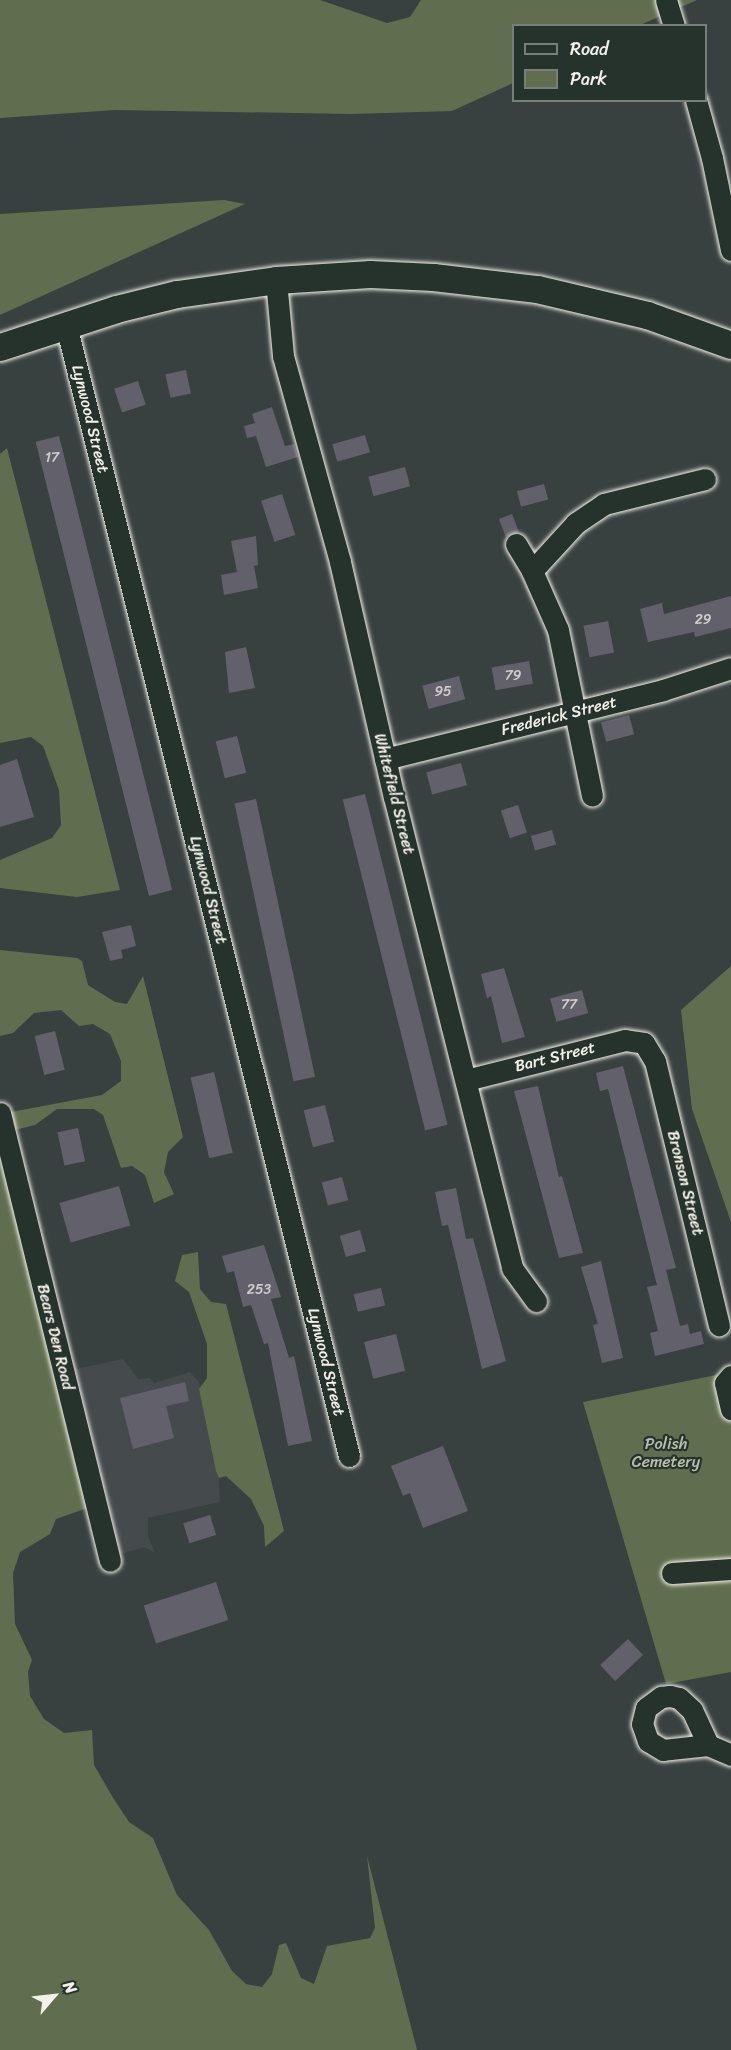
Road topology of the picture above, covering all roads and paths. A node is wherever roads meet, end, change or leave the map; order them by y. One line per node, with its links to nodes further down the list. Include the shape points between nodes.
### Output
1 (666, 0): 2 (street)
2 (673, 24)
3 (697, 102): 4 (street)
4 (731, 250)
5 (276, 280): 6 (main road, via 167,296); 7 (main road, via 391,275 501,283 613,305); 14 (street, Whitefield Street, via 283,356 340,562)
6 (66, 325): 8 (main road); 23 (street, Lynwood Street)
7 (731, 345)
8 (0, 347)
9 (705, 479): 11 (street, via 604,504 576,523)
10 (516, 544): 11 (street)
11 (532, 571): 13 (street, via 558,630)
12 (731, 668): 13 (street, Frederick Street)
13 (575, 712): 14 (street, Frederick Street); 15 (street)
14 (385, 759): 17 (street, Whitefield Street)
15 (592, 796)
16 (645, 1043): 17 (street, Bart Street, via 625,1040); 20 (street, Bronson Street, via 654,1061)
17 (466, 1080): 19 (street, Whitefield Street, via 512,1268)
18 (0, 1113): 24 (street, Bears Den Road)
19 (536, 1301)
20 (719, 1325)
21 (731, 1376): 22 (street, via 725,1383)
22 (731, 1409)
23 (349, 1456)
24 (110, 1561)
25 (731, 1569): 26 (street)
26 (672, 1573)
27 (708, 1745): 28 (street)
28 (731, 1755)

